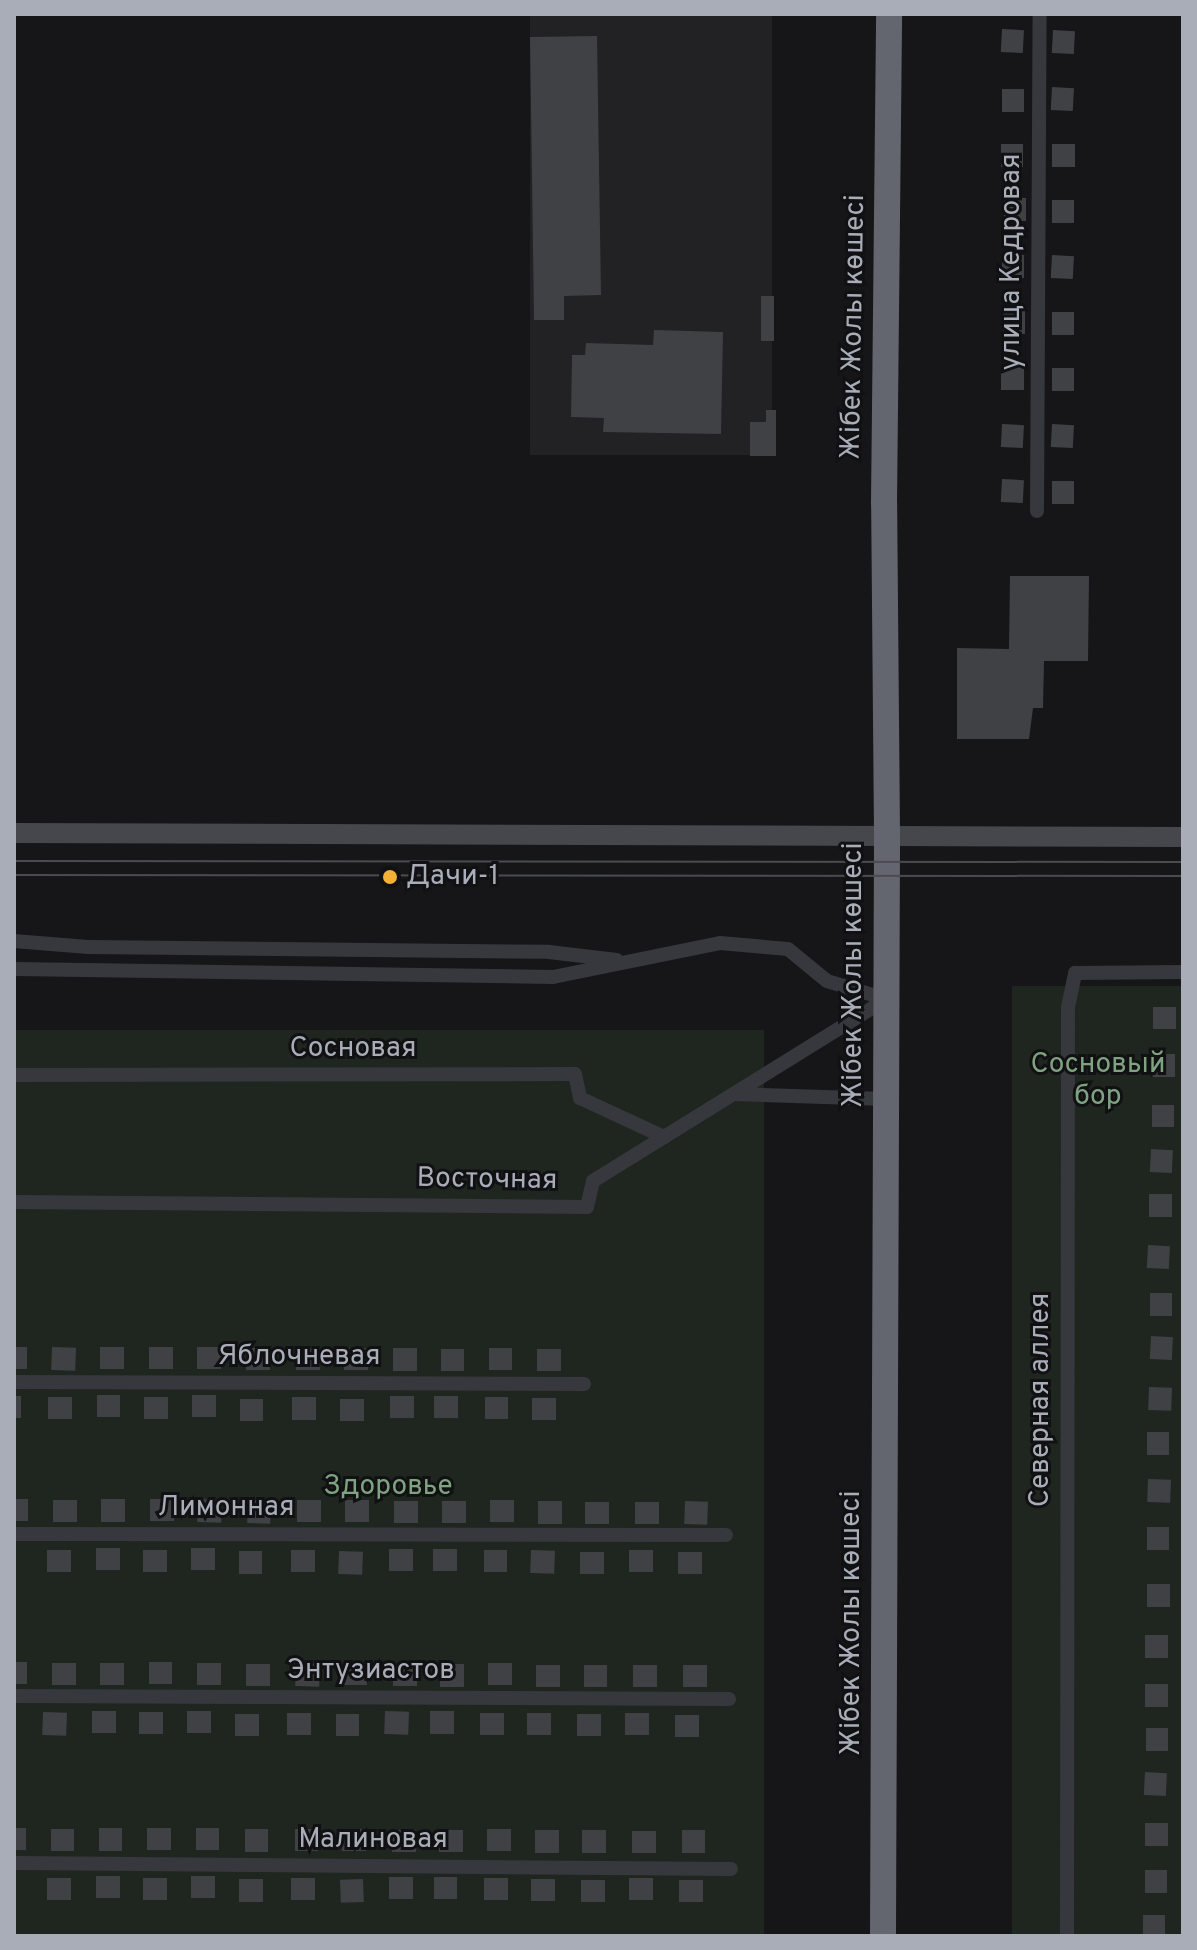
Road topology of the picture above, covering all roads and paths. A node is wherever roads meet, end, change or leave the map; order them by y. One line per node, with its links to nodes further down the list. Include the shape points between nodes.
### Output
1 (889, 14): 5 (highway, Жібек Жолы көшесі)
2 (1040, 14): 3 (street, улица Кедровая)
3 (1037, 511)
4 (14, 833): 5 (street)
5 (887, 833): 6 (street); 11 (highway, Жібек Жолы көшесі)
6 (1183, 837)
7 (14, 941): 8 (street, via 88,947 549,952)
8 (631, 961): 9 (street, via 553,977); 11 (street, via 720,943 788,949 827,981)
9 (14, 969)
10 (1183, 972): 26 (street, Северная аллея, via 1075,973 1068,1007)
11 (886, 999): 13 (street, Восточная); 14 (highway, Жібек Жолы көшесі)
12 (14, 1075): 15 (street, Сосновая, via 575,1074 580,1098)
13 (733, 1094): 14 (street); 15 (street, Восточная)
14 (886, 1099): 25 (highway, Жібек Жолы көшесі)
15 (664, 1137): 16 (street, Восточная, via 593,1181 587,1207)
16 (14, 1202)
17 (14, 1382): 18 (street, Яблочневая)
18 (584, 1384)
19 (14, 1534): 20 (street, Лимонная)
20 (726, 1535)
21 (14, 1696): 22 (street, Энтузиастов)
22 (729, 1699)
23 (14, 1863): 24 (street, Малиновая)
24 (731, 1869)
25 (883, 1936)
26 (1067, 1936)

